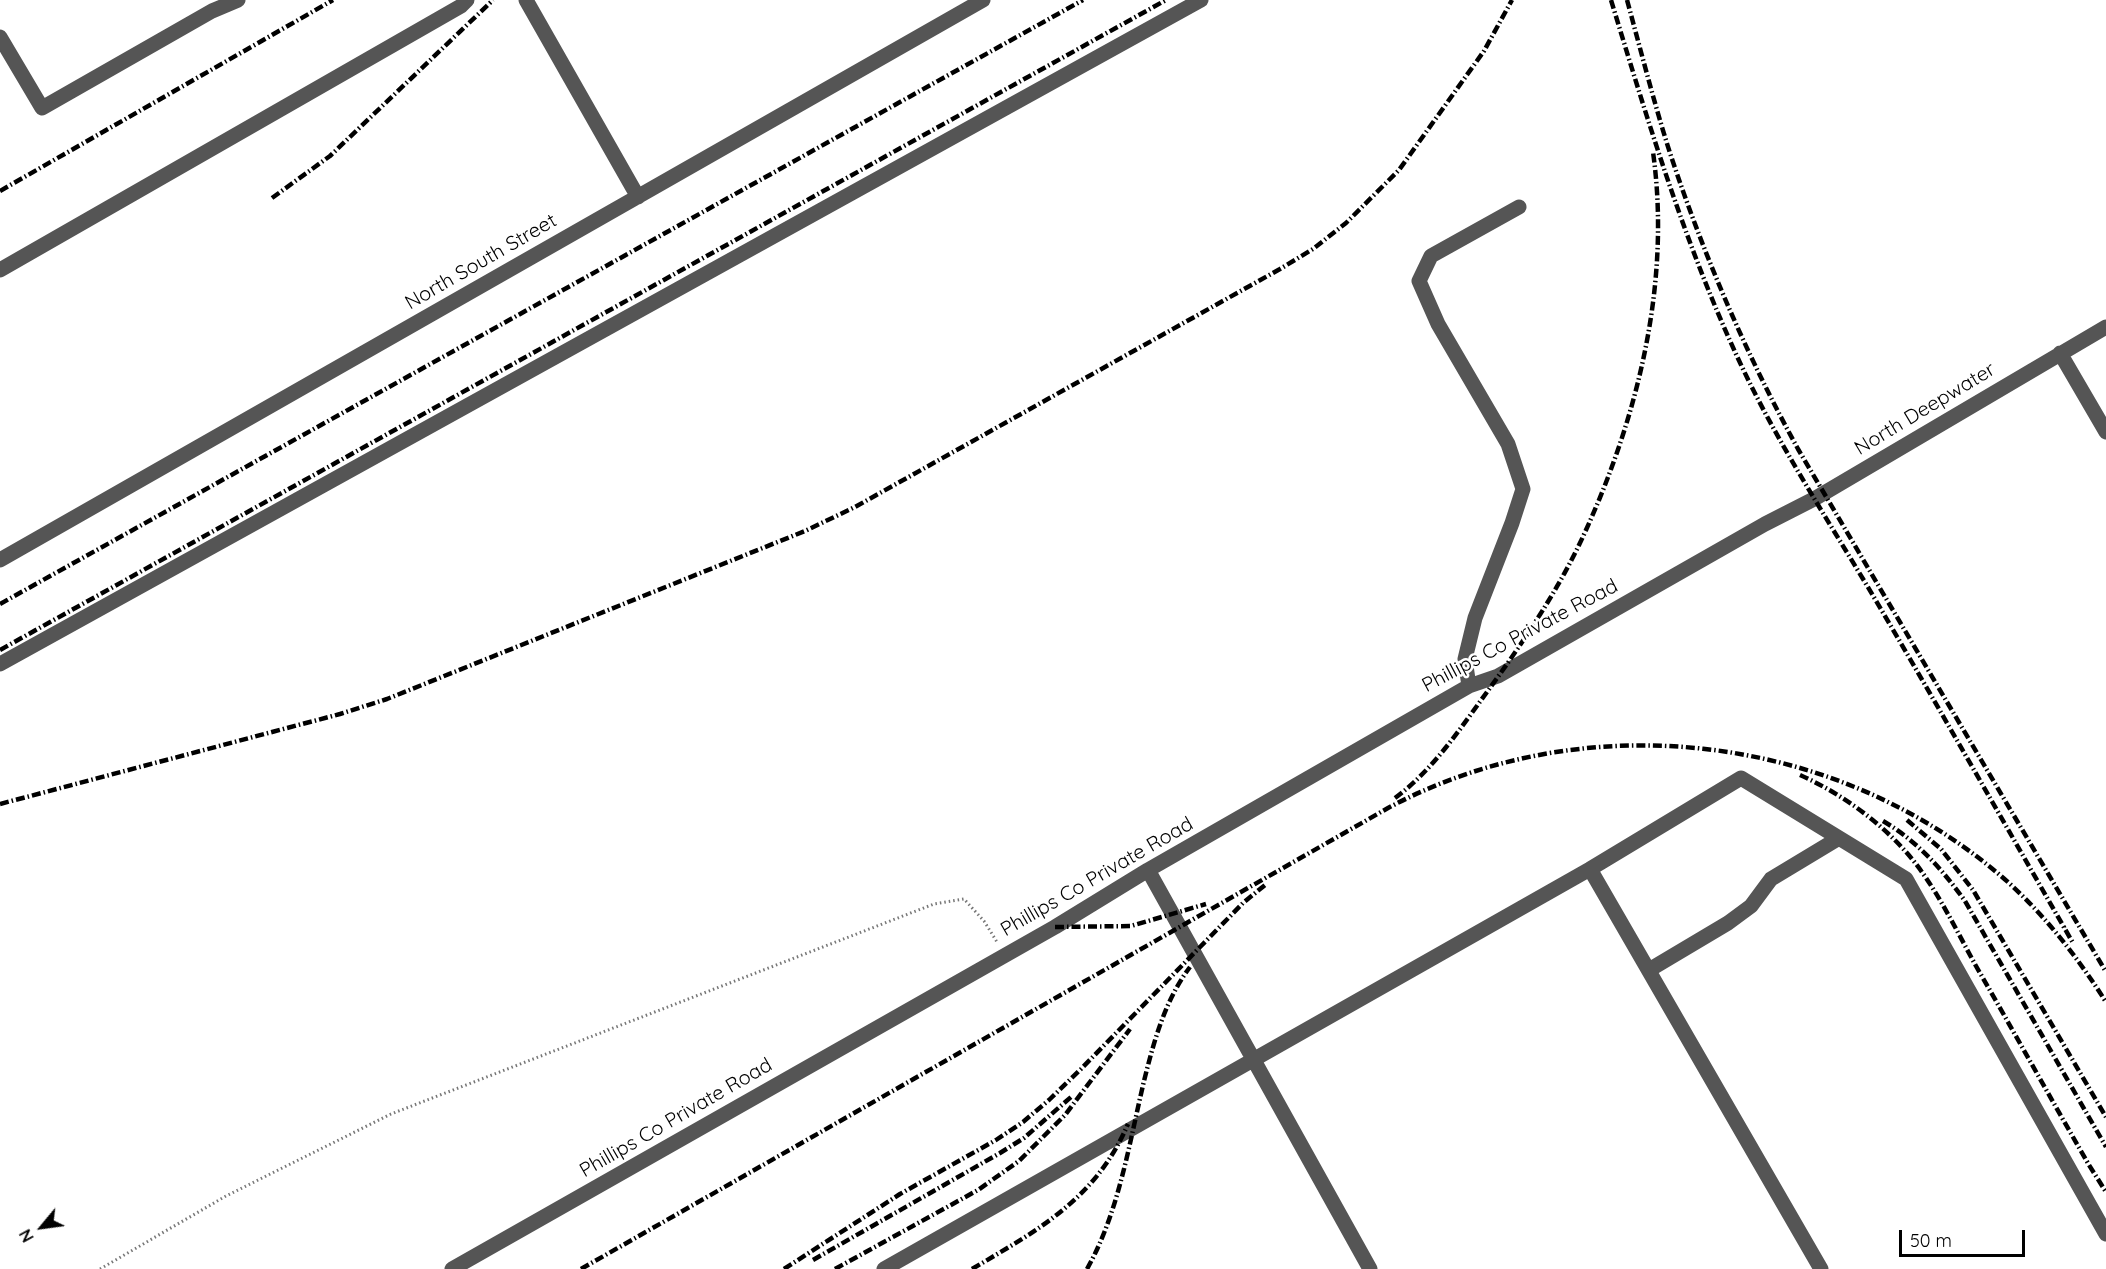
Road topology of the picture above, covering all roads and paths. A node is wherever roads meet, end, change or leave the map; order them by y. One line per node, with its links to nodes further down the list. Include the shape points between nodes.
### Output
1 (238, 0): 6 (lane, via 42,108)
2 (467, 0): 9 (lane)
3 (526, 0): 7 (lane)
4 (983, 0): 7 (lane, North South Street)
5 (1201, 0): 15 (lane)
6 (0, 37)
7 (638, 197): 14 (lane, North South Street)
8 (1519, 207): 16 (lane, via 1431,256 1419,281 1438,324 1508,444 1523,489 1475,618 1465,659)
9 (0, 270)
10 (2106, 327): 11 (lane, North Deepwater)
11 (2060, 353): 12 (lane); 13 (lane, North Deepwater)
12 (2106, 432)
13 (1765, 524): 16 (lane, Phillips Co Private Road, via 1498,676)
14 (0, 560)
15 (0, 664)
16 (1469, 686): 19 (lane, Phillips Co Private Road)
17 (1839, 838): 18 (lane, via 1741,778); 21 (lane, via 1771,879 1751,906 1728,923); 23 (lane, via 1906,879)
18 (1590, 869): 21 (lane); 22 (lane)
19 (1148, 870): 20 (lane, Phillips Co Private Road); 22 (lane)
20 (1005, 955): 24 (path, via 964,898 934,904 392,1114 226,1196); 25 (lane, Phillips Co Private Road)
21 (1648, 970): 28 (lane)
22 (1253, 1060): 26 (lane); 27 (lane)
23 (2106, 1234)
24 (100, 1269)
25 (452, 1269)
26 (884, 1269)
27 (1370, 1269)
28 (1821, 1269)

